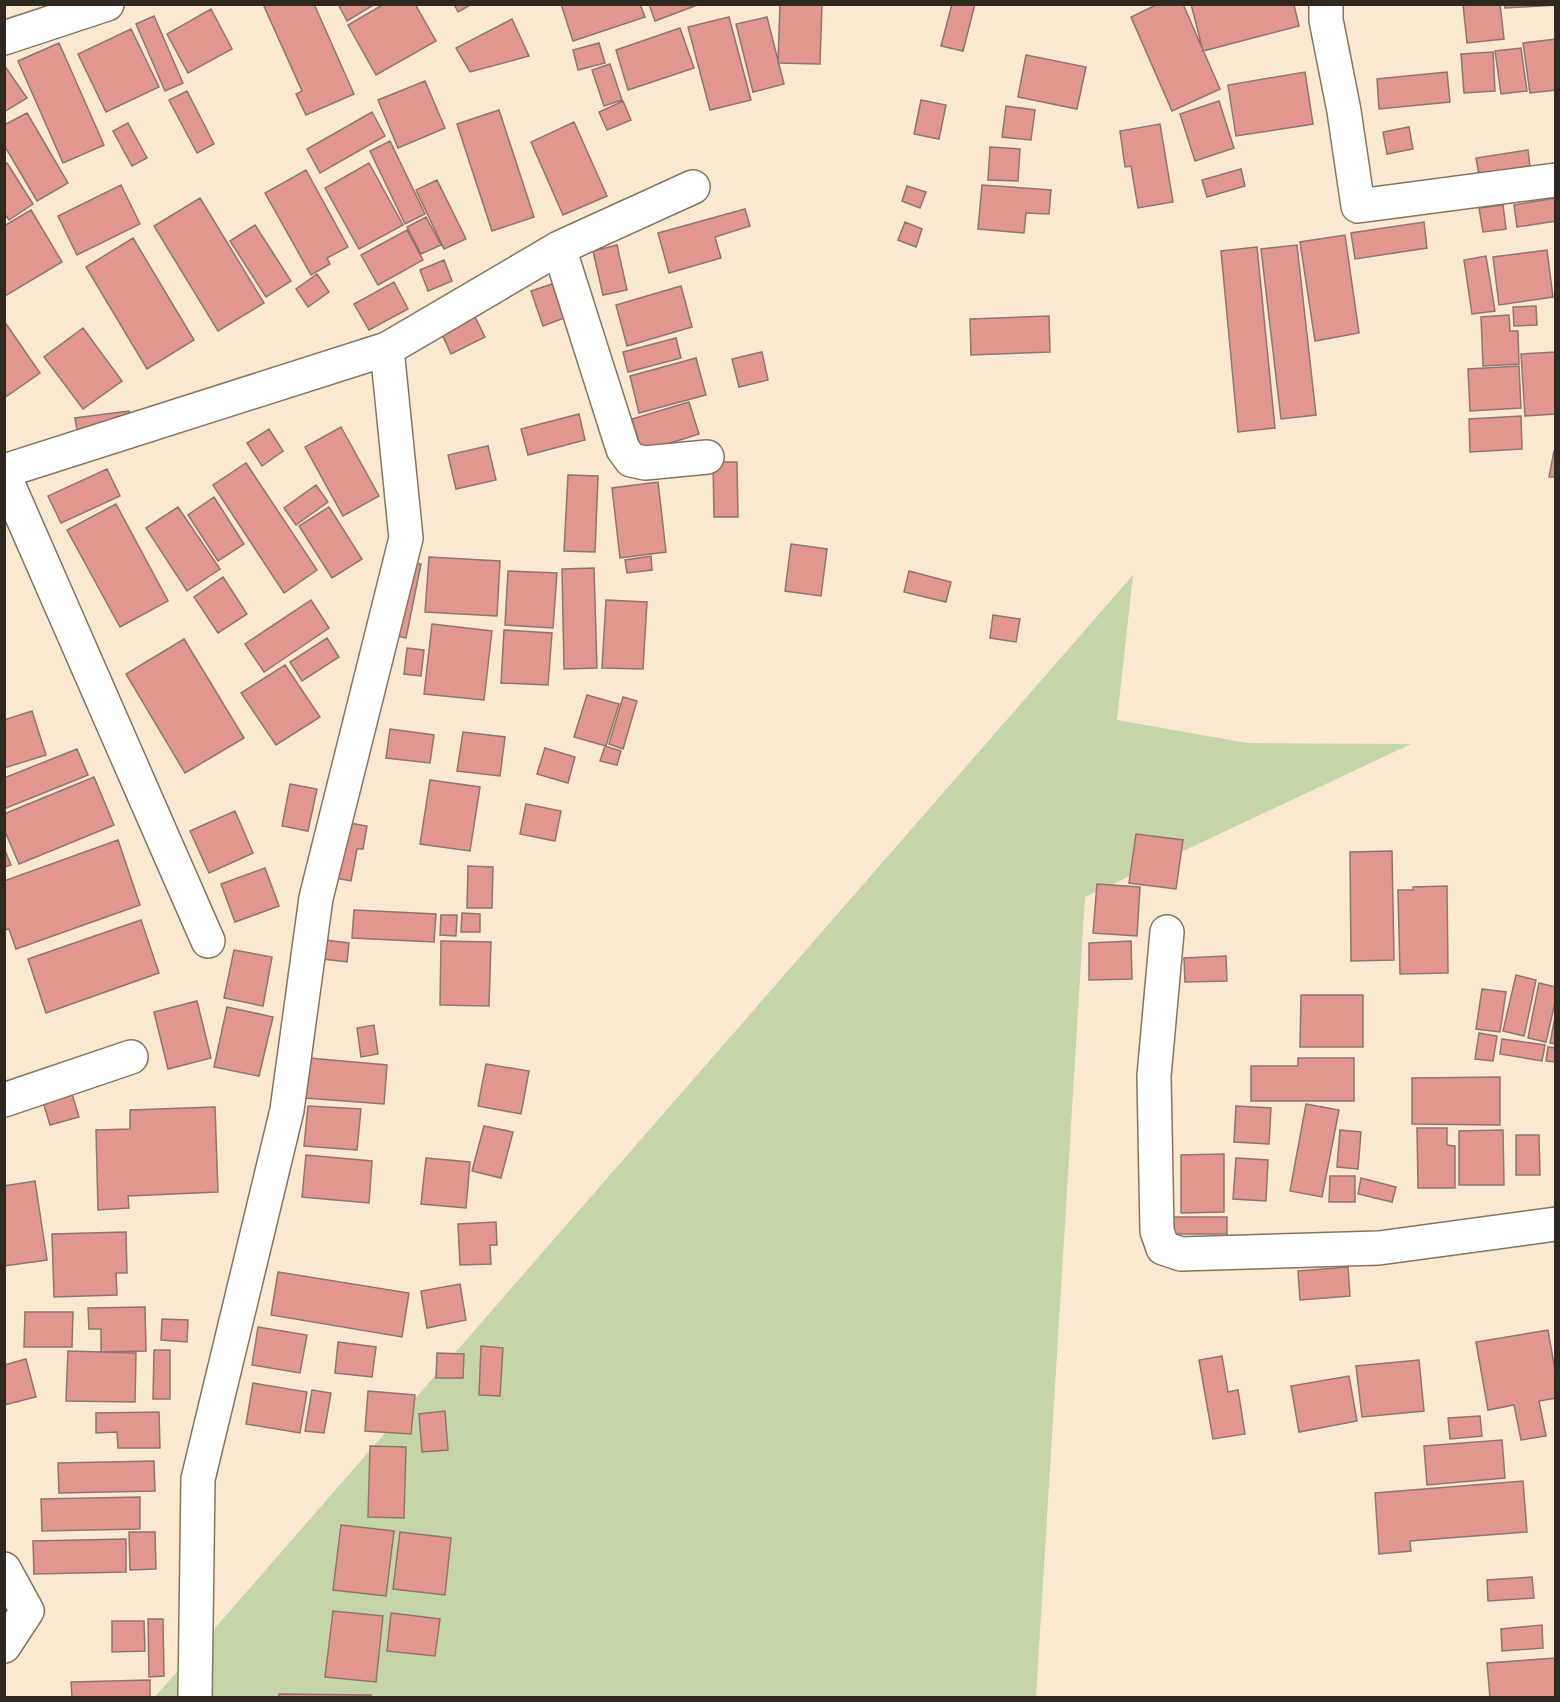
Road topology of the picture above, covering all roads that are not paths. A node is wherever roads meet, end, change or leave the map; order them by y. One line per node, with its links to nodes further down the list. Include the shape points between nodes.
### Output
1 (107, 4): 3 (street)
2 (1326, 4): 4 (street, via 1358,206)
3 (4, 38)
4 (1556, 180)
5 (693, 187): 6 (street)
6 (559, 248): 7 (street); 8 (street, via 623,449 631,460 645,463)
7 (387, 349): 9 (street); 17 (street, via 406,538 316,897 287,1110 198,1479)
8 (707, 457)
9 (4, 473): 11 (street)
10 (1167, 932): 14 (street, via 1154,1076 1157,1231 1163,1248 1181,1254 1379,1248)
11 (208, 941)
12 (131, 1057): 13 (street)
13 (4, 1100)
14 (1556, 1224)
15 (4, 1569): 16 (street, via 27,1611)
16 (4, 1646)
17 (195, 1698)

